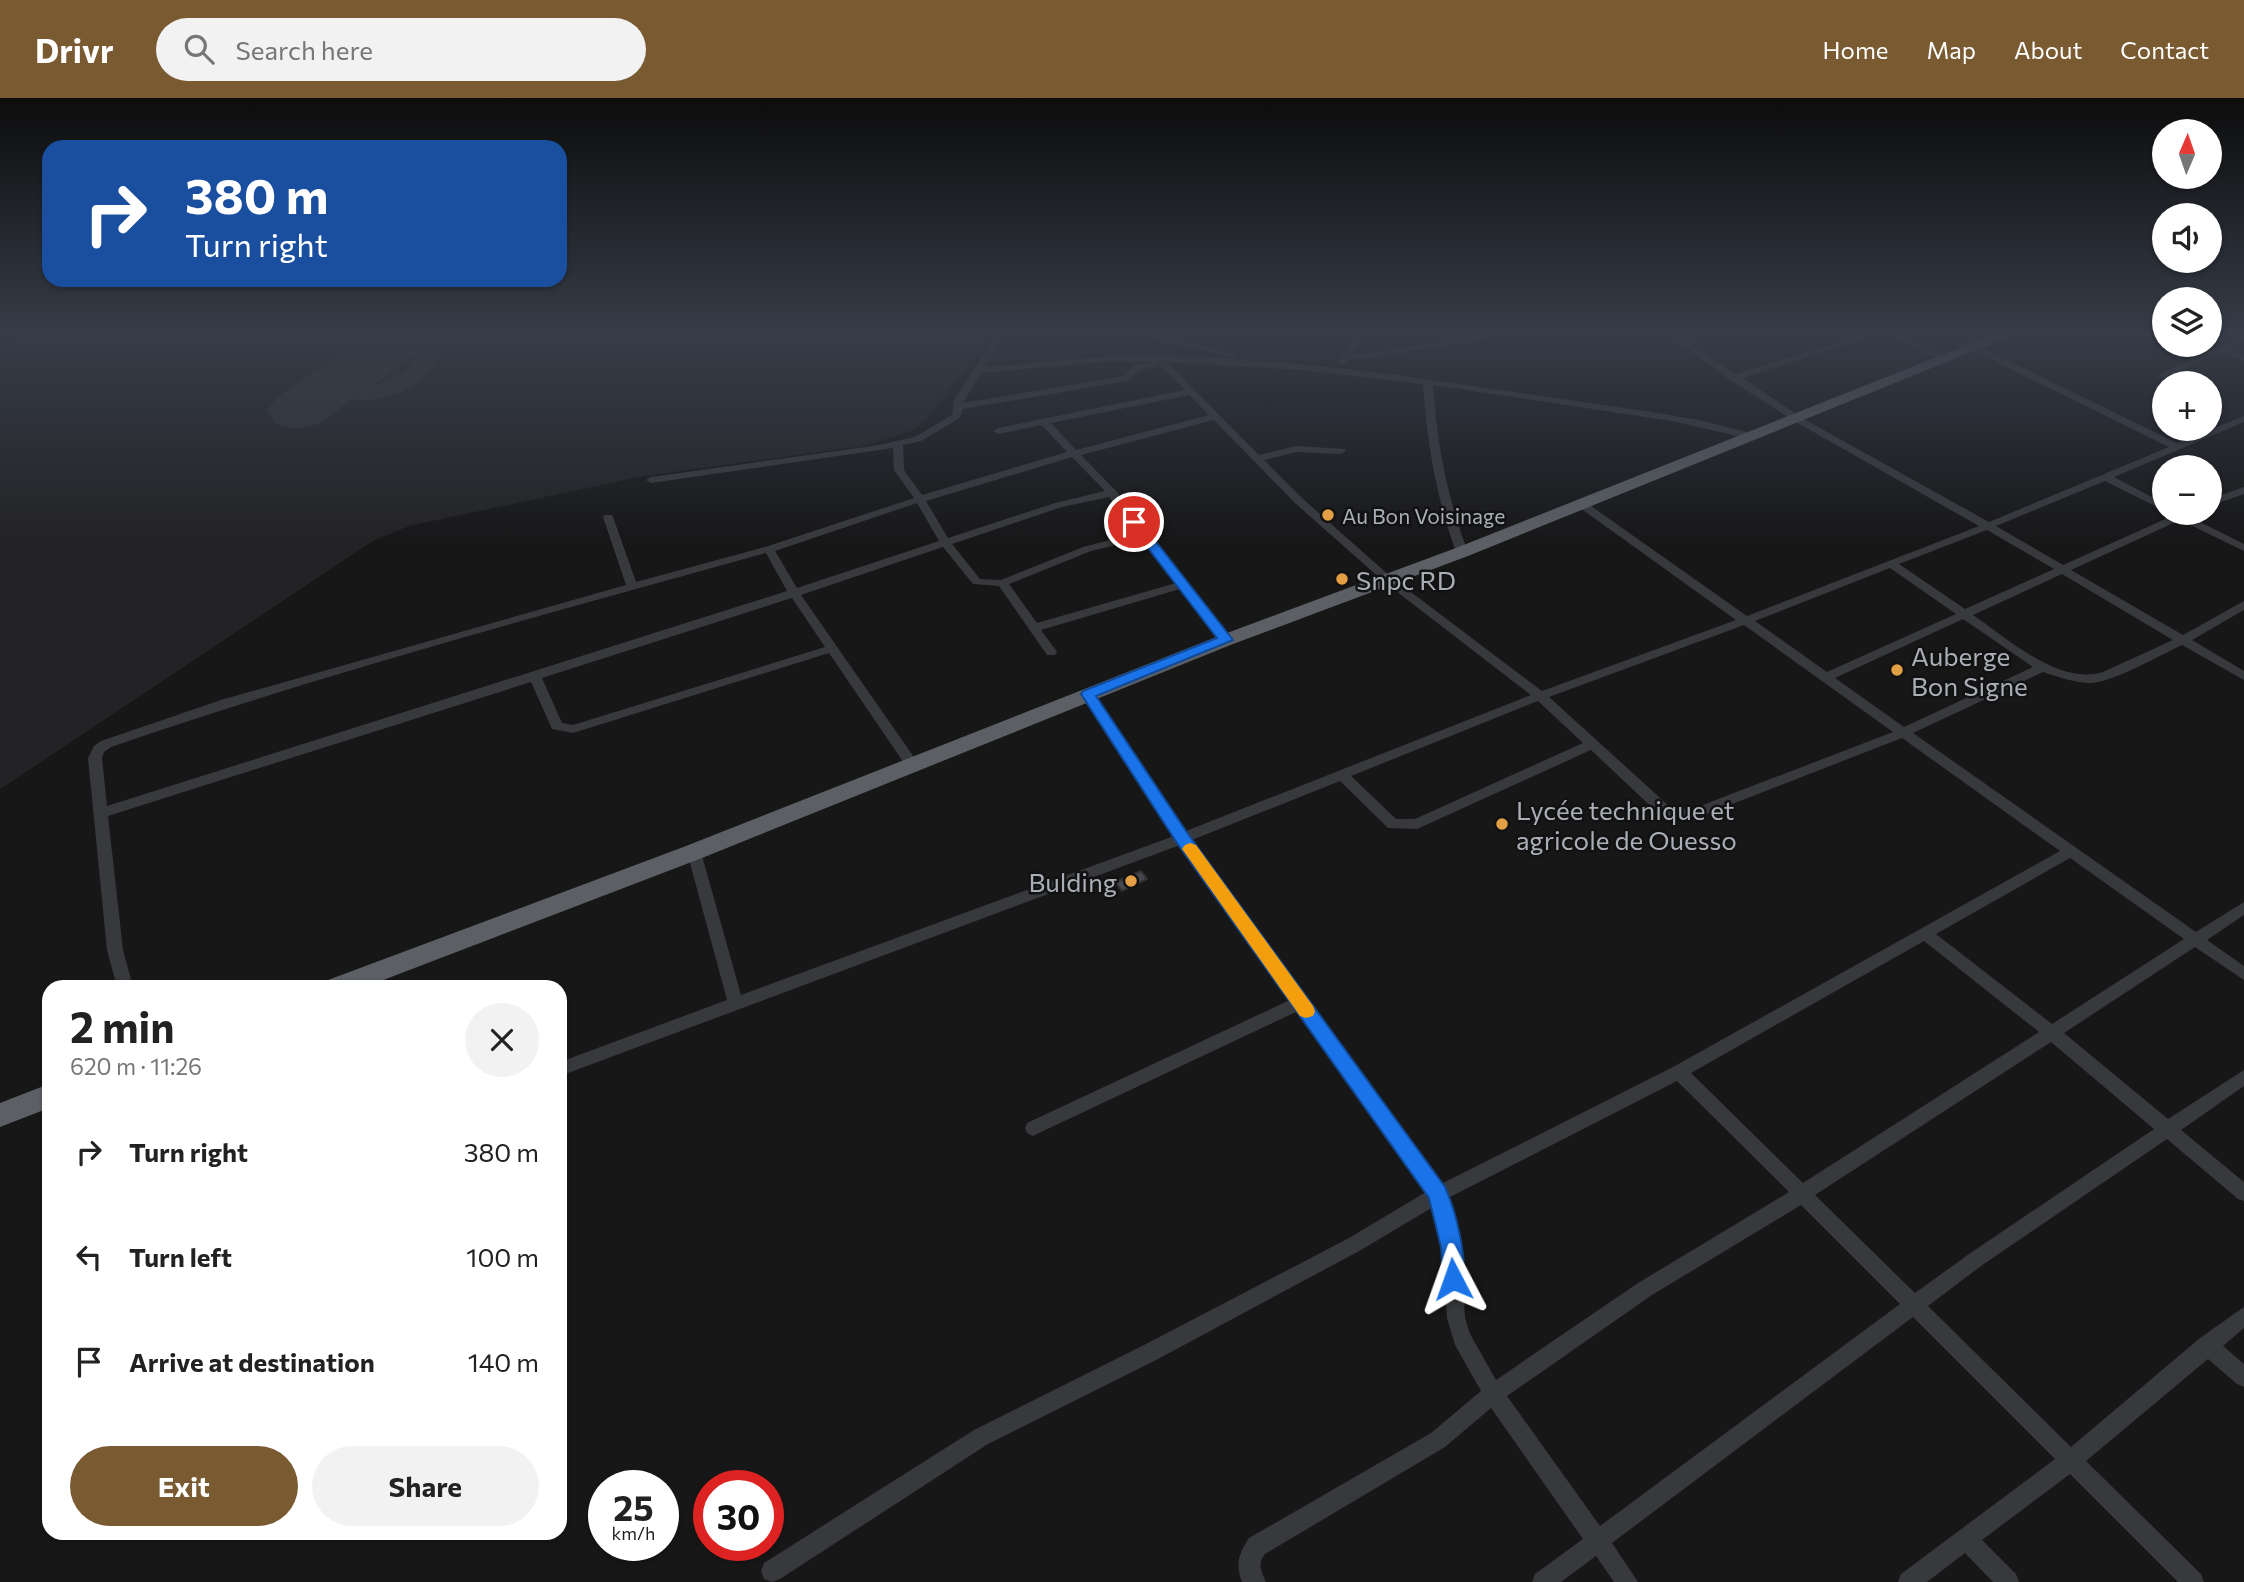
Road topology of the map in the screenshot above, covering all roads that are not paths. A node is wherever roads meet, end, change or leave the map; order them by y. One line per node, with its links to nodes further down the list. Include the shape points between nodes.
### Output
1 (959, 404): 10 (street)
2 (974, 404): 10 (street)
3 (1130, 404): 14 (street)
4 (1201, 404): 11 (street)
5 (1430, 404): 38 (street, via 1445,503)
6 (1575, 404): 16 (street, via 1712,425)
7 (1774, 404): 12 (street)
8 (1837, 404): 12 (highway)
9 (2090, 404): 18 (street)
10 (958, 407): 17 (street, via 953,419 918,439)
11 (1213, 417): 20 (street); 21 (street)
12 (1799, 420): 16 (highway); 33 (street)
13 (2243, 421): 18 (street)
14 (1044, 422): 15 (street); 20 (street)
15 (998, 431)
16 (1751, 436): 29 (highway)
17 (898, 443): 23 (street); 27 (street, via 899,470)
18 (2177, 447): 22 (street)
19 (1341, 451): 21 (street, via 1296,449)
20 (1076, 453): 25 (street); 27 (street)
21 (1259, 458): 41 (street, via 1298,501)
22 (2104, 476): 28 (street); 33 (street)
23 (651, 480)
24 (2244, 490): 26 (street)
25 (1112, 493): 34 (street); 35 (street, via 1069,502)
26 (2222, 498)
27 (920, 499): 35 (street); 37 (street)
28 (2152, 501)
29 (1580, 503): 38 (highway); 48 (street)
30 (608, 517): 44 (street)
31 (2157, 525): 40 (street)
32 (2201, 525): 36 (street)
33 (1988, 526): 39 (street); 40 (street)
34 (1143, 535): 42 (street, via 1087,549); 43 (street)
35 (945, 543): 42 (street, via 977,582); 45 (street)
36 (2244, 548)
37 (769, 549): 44 (street); 45 (street)
38 (1462, 552): 41 (highway)
39 (1890, 564): 47 (street); 48 (street)
40 (2063, 570): 47 (street); 51 (street)
41 (1387, 579): 50 (highway); 59 (street)
42 (1002, 583): 49 (street)
43 (1181, 585): 49 (street); 50 (street)
44 (632, 587): 64 (street, via 225,703 106,744 95,758)
45 (794, 593): 52 (street); 55 (street)
46 (2244, 605): 51 (street)
47 (1964, 614): 54 (street); 57 (street)
48 (1744, 621): 57 (street); 59 (street)
49 (1034, 628): 53 (street)
50 (1226, 640): 58 (highway)
51 (2181, 641): 54 (street, via 2094,679); 56 (street)
52 (833, 648): 55 (street, via 573,729 557,726); 62 (street)
53 (1051, 652)
54 (2042, 668): 60 (street)
55 (535, 676): 64 (street)
56 (2244, 676)
57 (1827, 677): 60 (street)
58 (1088, 694): 62 (highway); 65 (street)
59 (1539, 696): 61 (street); 63 (street)
60 (1902, 733): 61 (street, via 1696,813 1679,814 1664,810); 66 (street)
61 (1592, 744): 63 (street, via 1417,824 1393,824)
62 (913, 766): 67 (highway)
63 (1341, 774): 65 (street)
64 (103, 812): 72 (street, via 114,939)
65 (1183, 838): 74 (street); 75 (street)
66 (2071, 851): 69 (street); 70 (street)
67 (694, 852): 73 (highway); 75 (street)
68 (2244, 908): 70 (street)
69 (1925, 934): 76 (street); 78 (street)
70 (2194, 939): 71 (street); 76 (street)
71 (2244, 974)
72 (123, 980)
73 (356, 980)
74 (1300, 1003): 82 (street); 84 (street)
75 (736, 1005): 77 (street)
76 (2052, 1034): 83 (street); 85 (street)
77 (567, 1066)
78 (1679, 1072): 84 (street); 85 (street)
79 (2244, 1077): 83 (street)
80 (42, 1099): 81 (highway)
81 (0, 1115)
82 (1033, 1128)
83 (2168, 1129): 86 (street); 87 (street)
84 (1438, 1194): 91 (street, via 1452,1247 1456,1318); 95 (street, via 1343,1250 981,1437)
85 (1802, 1194): 87 (street); 91 (street, via 1645,1289)
86 (2244, 1194)
87 (1914, 1305): 92 (street); 94 (street)
88 (2244, 1316): 89 (street)
89 (2207, 1345): 90 (street); 92 (street)
90 (2244, 1377)
91 (1493, 1394): 94 (street); 96 (street, via 1438,1440 1257,1546 1249,1557)
92 (2070, 1461): 93 (street); 101 (street)
93 (1966, 1539): 99 (street); 100 (street)
94 (1597, 1541): 97 (street); 98 (street)
95 (772, 1571)
96 (1255, 1582)
97 (1543, 1582)
98 (1626, 1582)
99 (1909, 1582)
100 (2008, 1582)
101 (2193, 1582)

